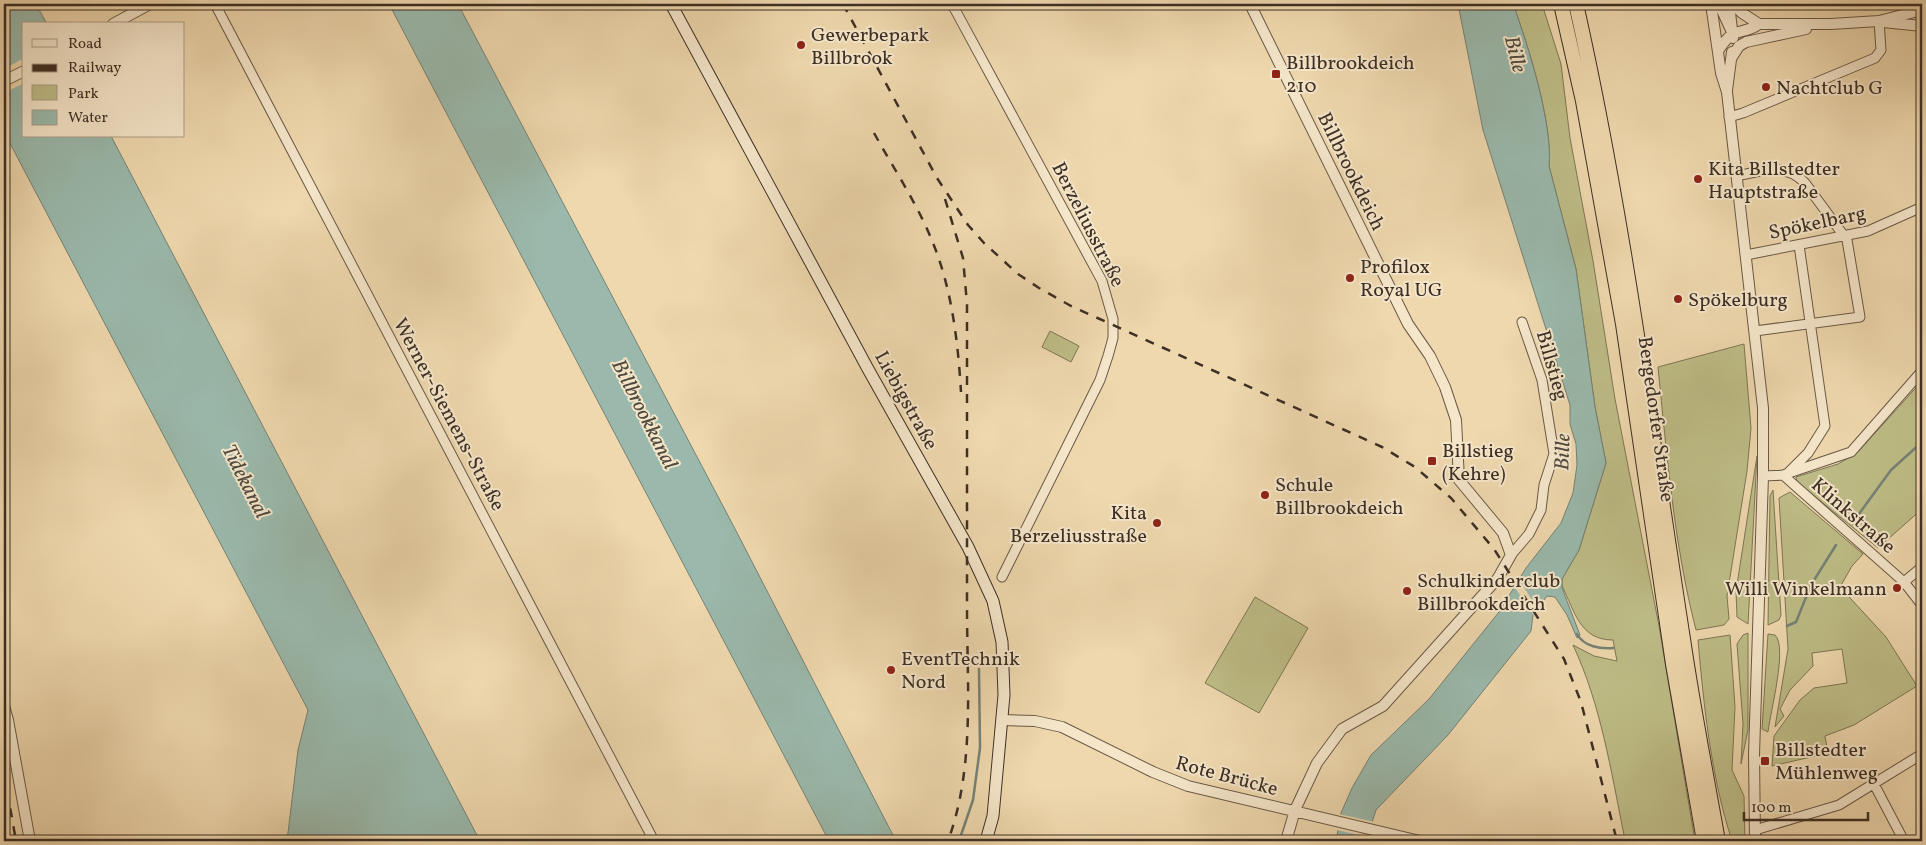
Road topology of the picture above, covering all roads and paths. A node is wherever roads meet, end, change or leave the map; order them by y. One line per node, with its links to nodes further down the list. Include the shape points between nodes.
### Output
1 (150, 4): 13 (street)
2 (216, 4): 48 (street, Werner-Siemens-Straße)
3 (671, 4): 42 (main road, Liebigstraße, via 988,588 1002,642)
4 (952, 4): 38 (street, Berzeliusstraße, via 1102,281 1113,319 1113,338 1100,380)
5 (1250, 4): 36 (street, Billbrookdeich, via 1408,324 1425,347 1445,387 1456,420 1459,480 1503,533)
6 (1561, 4): 52 (highway, Bergedorfer Straße, via 1583,101 1623,324 1673,664)
7 (1576, 4): 53 (highway, Bergedorfer Straße, via 1636,321 1683,642)
8 (1711, 4): 19 (street)
9 (1720, 4): 17 (street)
10 (1731, 4): 14 (street); 17 (street)
11 (1922, 10): 12 (street)
12 (1880, 21): 15 (street); 16 (street); 24 (street, via 1881,50 1875,58)
13 (117, 22)
14 (1759, 24): 15 (street); 17 (street)
15 (1832, 24): 18 (street)
16 (1922, 26)
17 (1733, 33): 18 (street); 19 (street); 20 (street)
18 (1760, 37): 20 (street, via 1739,46)
19 (1718, 51): 23 (street)
20 (1732, 57): 23 (street)
21 (22, 72): 22 (street)
22 (4, 81)
23 (1726, 92): 24 (street)
24 (1729, 117): 25 (street)
25 (1737, 176): 27 (street, via 1776,169 1792,172 1805,183); 29 (street)
26 (1922, 207): 27 (street, Spökelbarg, via 1868,231)
27 (1844, 236): 28 (street, Spökelbarg); 31 (street, via 1860,317)
28 (1799, 245): 29 (street, Spökelbarg); 31 (street)
29 (1746, 255): 32 (street)
30 (1522, 322): 36 (street, Billstieg, via 1542,380 1554,454 1544,485 1541,510 1529,534)
31 (1812, 324): 32 (street); 34 (street, via 1825,426 1808,453)
32 (1755, 332): 35 (street, via 1763,408)
33 (1922, 371): 34 (street, via 1851,452)
34 (1785, 474): 35 (street); 39 (street, Klinkstraße)
35 (1763, 476): 46 (street)
36 (1511, 555): 45 (street, via 1498,578 1383,706 1342,729 1317,763)
37 (1922, 566): 39 (street)
38 (1002, 577)
39 (1904, 582): 40 (street, Klinkstraße)
40 (1922, 605)
41 (4, 706): 47 (street)
42 (1003, 720): 45 (street, Rote Brücke, via 1035,721 1062,727 1152,772 1188,786); 49 (main road, Liebigstraße, via 993,816)
43 (1922, 754): 44 (street)
44 (1874, 784): 46 (street, via 1834,807); 55 (street)
45 (1295, 810): 50 (street); 51 (street, Rote Brücke)
46 (1754, 830): 54 (street)
47 (30, 841)
48 (654, 841)
49 (986, 841)
50 (1286, 841)
51 (1420, 841)
52 (1704, 841)
53 (1718, 841)
54 (1755, 841)
55 (1904, 841)

